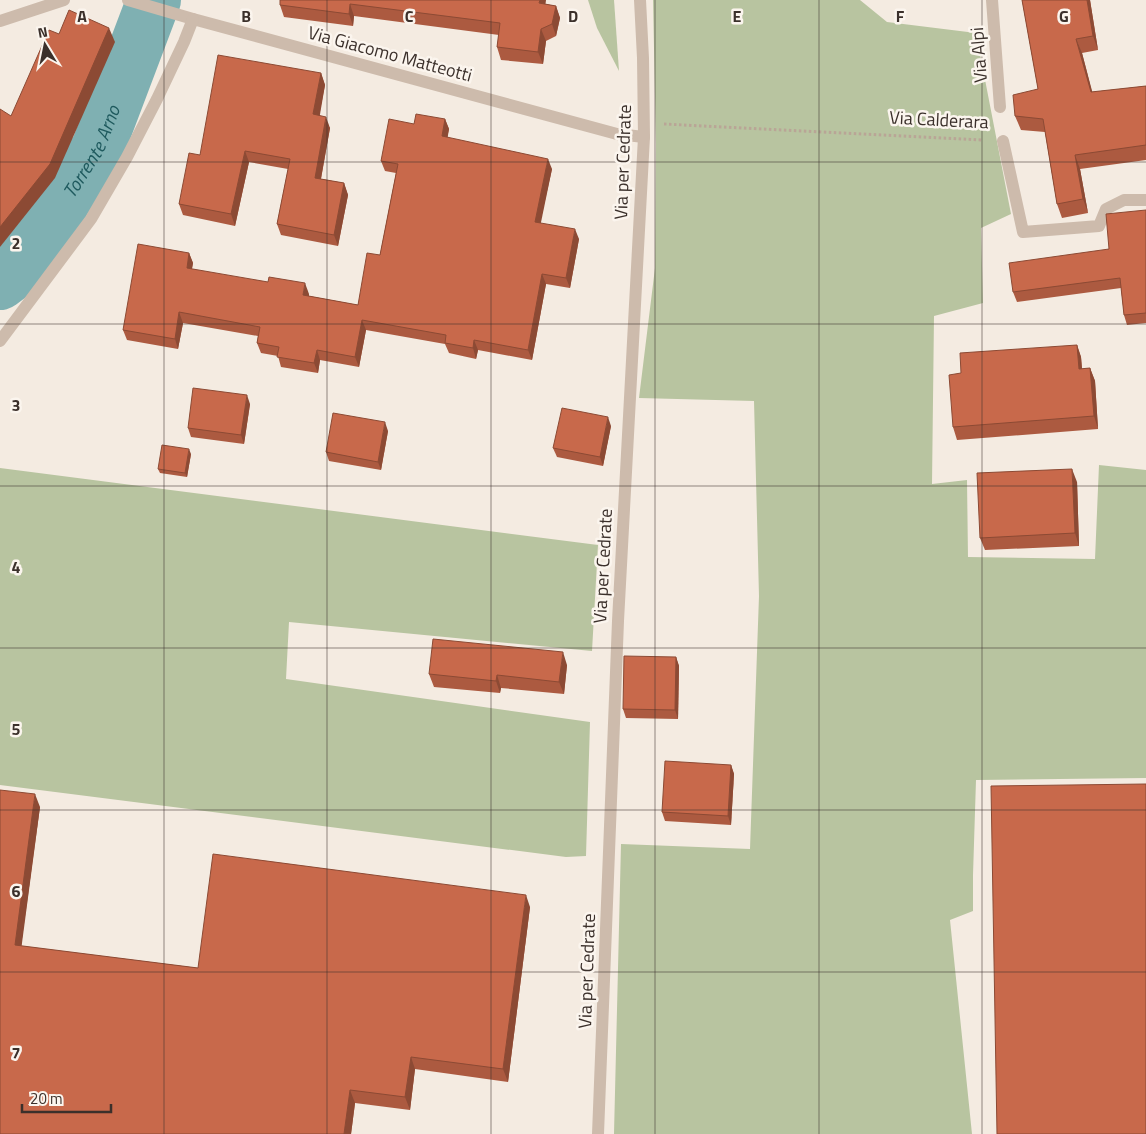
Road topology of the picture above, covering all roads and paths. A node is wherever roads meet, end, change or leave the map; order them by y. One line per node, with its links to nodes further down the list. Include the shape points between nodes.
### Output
1 (64, 0): 6 (street)
2 (128, 0): 5 (street, Via Giacomo Matteotti)
3 (640, 0): 8 (street, Via per Cedrate)
4 (992, 0): 7 (street, Via Alpi)
5 (193, 19): 9 (street, Via Giacomo Matteotti, via 617,134); 12 (street, via 152,107 91,220)
6 (0, 21)
7 (1000, 107)
8 (644, 124): 9 (street, Via per Cedrate); 10 (path, Via Calderara)
9 (644, 137): 13 (street, Via per Cedrate, via 618,621)
10 (1003, 141): 11 (street, Via Calderara, via 1023,232 1100,226 1106,209 1124,200)
11 (1146, 200)
12 (0, 341)
13 (598, 1134)

